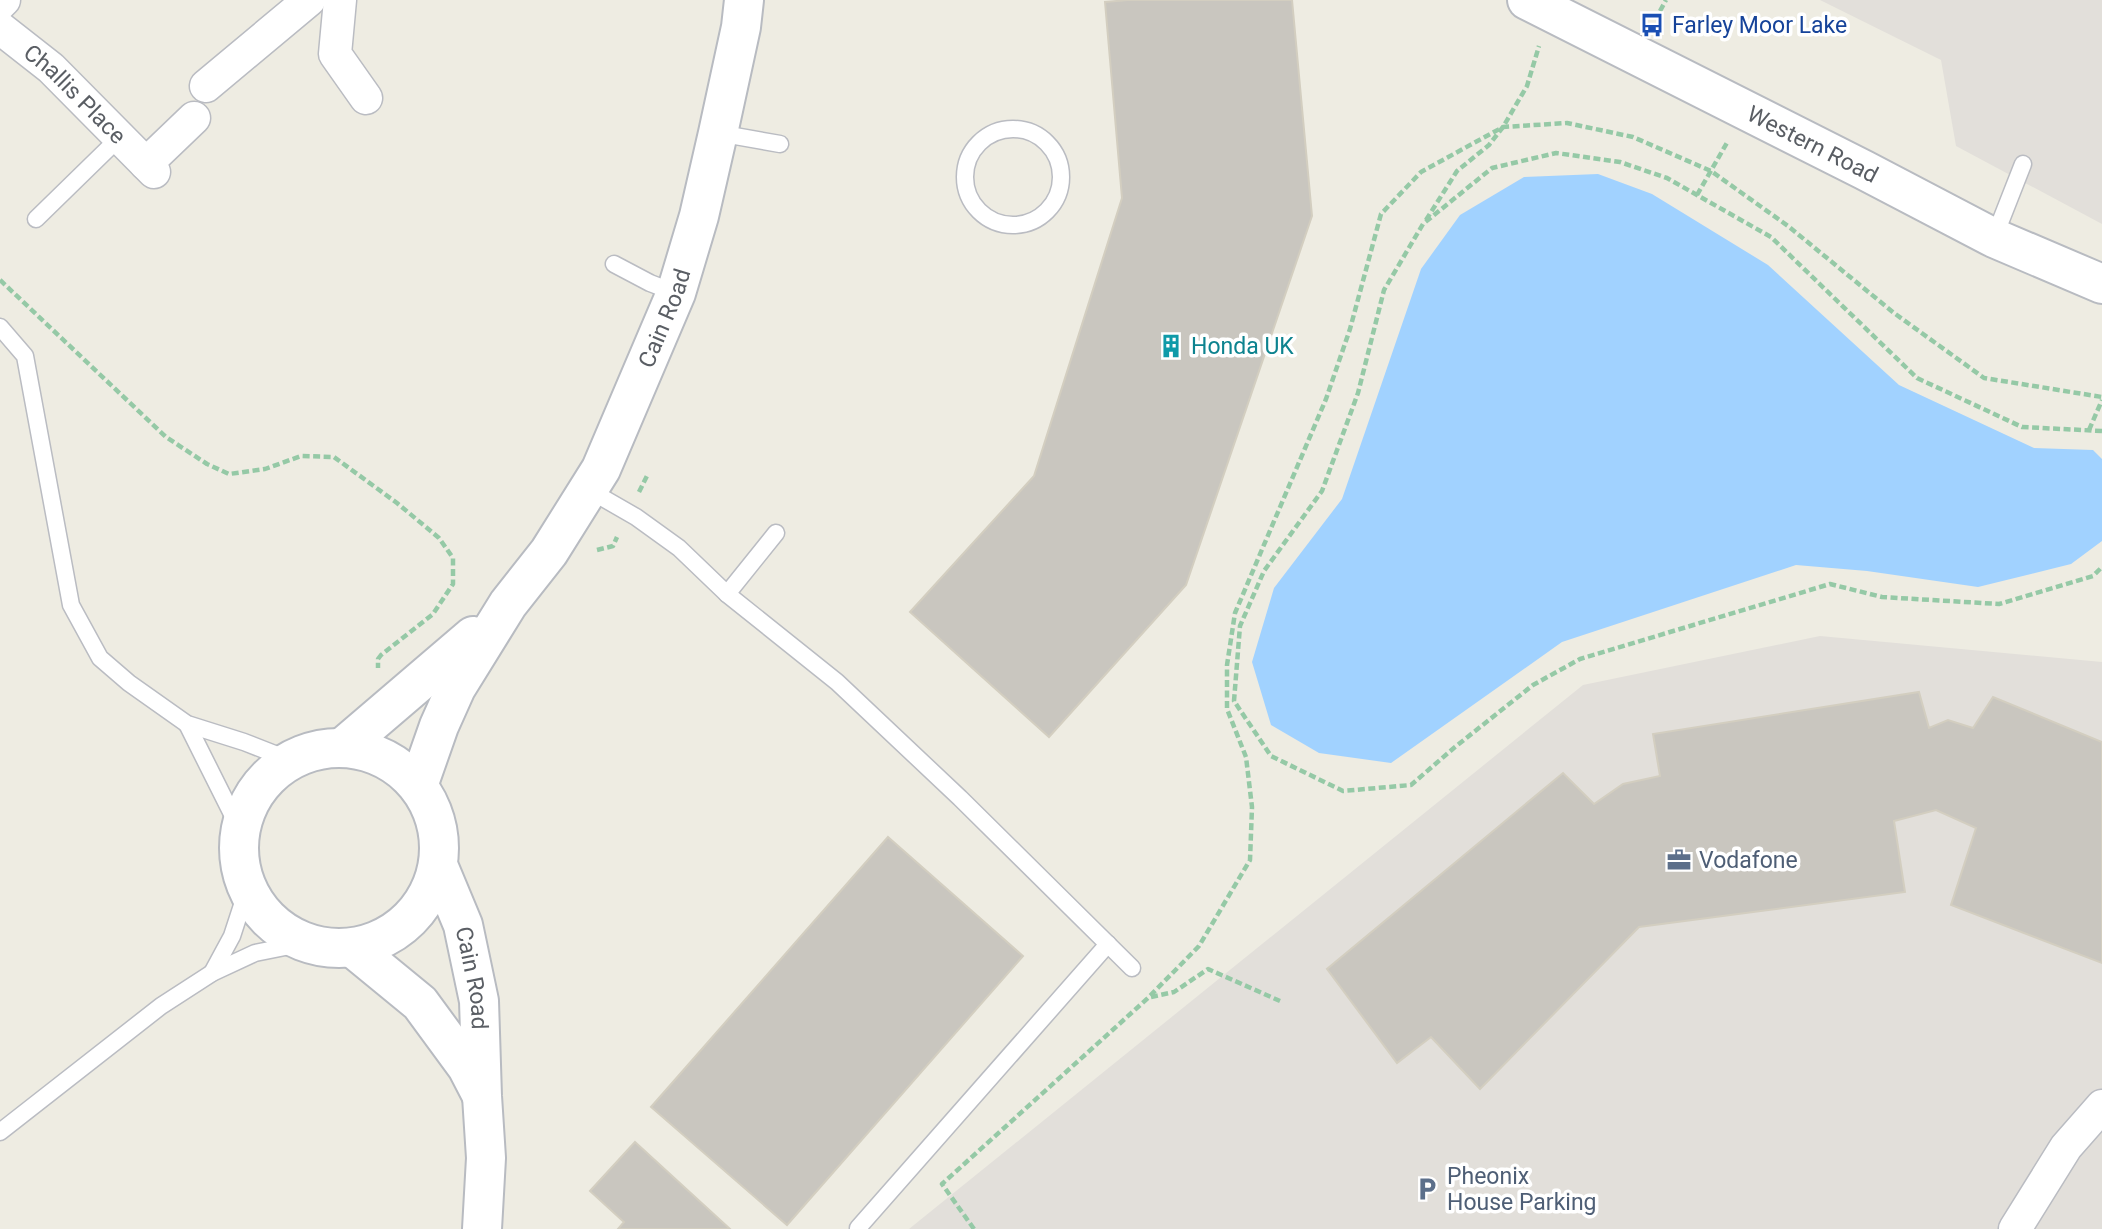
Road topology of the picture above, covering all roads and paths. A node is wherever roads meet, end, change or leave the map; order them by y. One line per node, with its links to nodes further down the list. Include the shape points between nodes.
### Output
1 (4, 0): 7 (street)
2 (309, 0): 11 (street)
3 (340, 0): 12 (street, via 335,54)
4 (744, 0): 16 (street, Cain Road)
5 (1527, 0): 25 (street, Western Road)
6 (1666, 0): 8 (path)
7 (0, 4)
8 (1660, 11)
9 (0, 28): 18 (street, Challis Place, via 51,68)
10 (1541, 41): 14 (path, via 1527,86)
11 (206, 86)
12 (366, 98)
13 (194, 118): 18 (street, Challis Place, via 150,168)
14 (1503, 127): 21 (path, via 1567,122 1633,137); 24 (path, via 1457,171); 56 (path, via 1421,173 1381,214 1326,399 1235,613 1227,665 1227,709 1247,757 1252,807 1250,860 1199,946)
15 (1010, 129): 15 (lane, via 1025,130 1051,147 1062,177 1051,208 1022,225 989,220 967,196 964,181 966,165 982,140)
16 (718, 133): 19 (lane); 29 (street, Cain Road)
17 (1730, 137): 21 (path)
18 (120, 138): 23 (lane)
19 (780, 144)
20 (2023, 164): 25 (lane)
21 (1711, 171): 22 (path); 31 (path, via 1984,378)
22 (1698, 195): 24 (path, via 1667,178 1620,162 1556,153 1492,168); 32 (path, via 1771,237 1917,379 2022,427)
23 (36, 219)
24 (1423, 224): 40 (path, via 1384,290 1358,393 1322,491 1265,571 1240,626 1234,701 1271,756 1343,792 1411,786 1532,685 1580,659 1830,584 1882,597 1999,604 2092,576)
25 (1994, 238): 28 (street, Western Road)
26 (614, 264): 29 (lane)
27 (0, 280): 43 (path, via 166,437 207,464 229,474 265,469 301,456 334,457 439,538 453,558 453,584 433,614 381,655)
28 (2102, 284)
29 (676, 293): 36 (street, Cain Road)
30 (0, 327): 44 (lane, via 24,356 71,605 100,658)
31 (2102, 398): 32 (path)
32 (2089, 430): 33 (path)
33 (2102, 431)
34 (647, 476): 35 (path)
35 (644, 483)
36 (589, 490): 41 (lane, via 679,548); 42 (street, Cain Road)
37 (776, 533): 41 (lane)
38 (618, 537): 39 (path)
39 (613, 546)
40 (2102, 567)
41 (727, 594): 52 (lane, via 836,682)
42 (508, 604): 45 (street, Cain Road); 47 (street, Cain Road, via 456,688)
43 (380, 673)
44 (187, 724): 46 (lane); 48 (lane)
45 (342, 748): 46 (street); 47 (street, via 371,753 397,766)
46 (290, 760): 48 (street, via 267,778 249,802)
47 (418, 786): 49 (street, via 436,824)
48 (240, 830): 50 (street, via 239,861)
49 (438, 865): 53 (street, via 418,911 400,928); 58 (street, Cain Road, via 463,925 475,976)
50 (247, 890): 51 (street, via 281,931); 55 (lane, via 232,936)
51 (305, 943): 53 (street); 55 (lane, via 255,953)
52 (1108, 944): 54 (lane); 61 (lane)
53 (353, 948): 58 (street, Cain Road, via 420,1003 467,1067)
54 (1132, 968)
55 (212, 973): 60 (lane, via 161,1006)
56 (1148, 998): 57 (path, via 1174,992 1208,968); 63 (path, via 942,1184)
57 (1280, 1001)
58 (482, 1096): 62 (street, Cain Road, via 486,1158)
59 (2102, 1106): 64 (street, via 2066,1147)
60 (0, 1132)
61 (858, 1228)
62 (482, 1229)
63 (974, 1229)
64 (2015, 1229)

